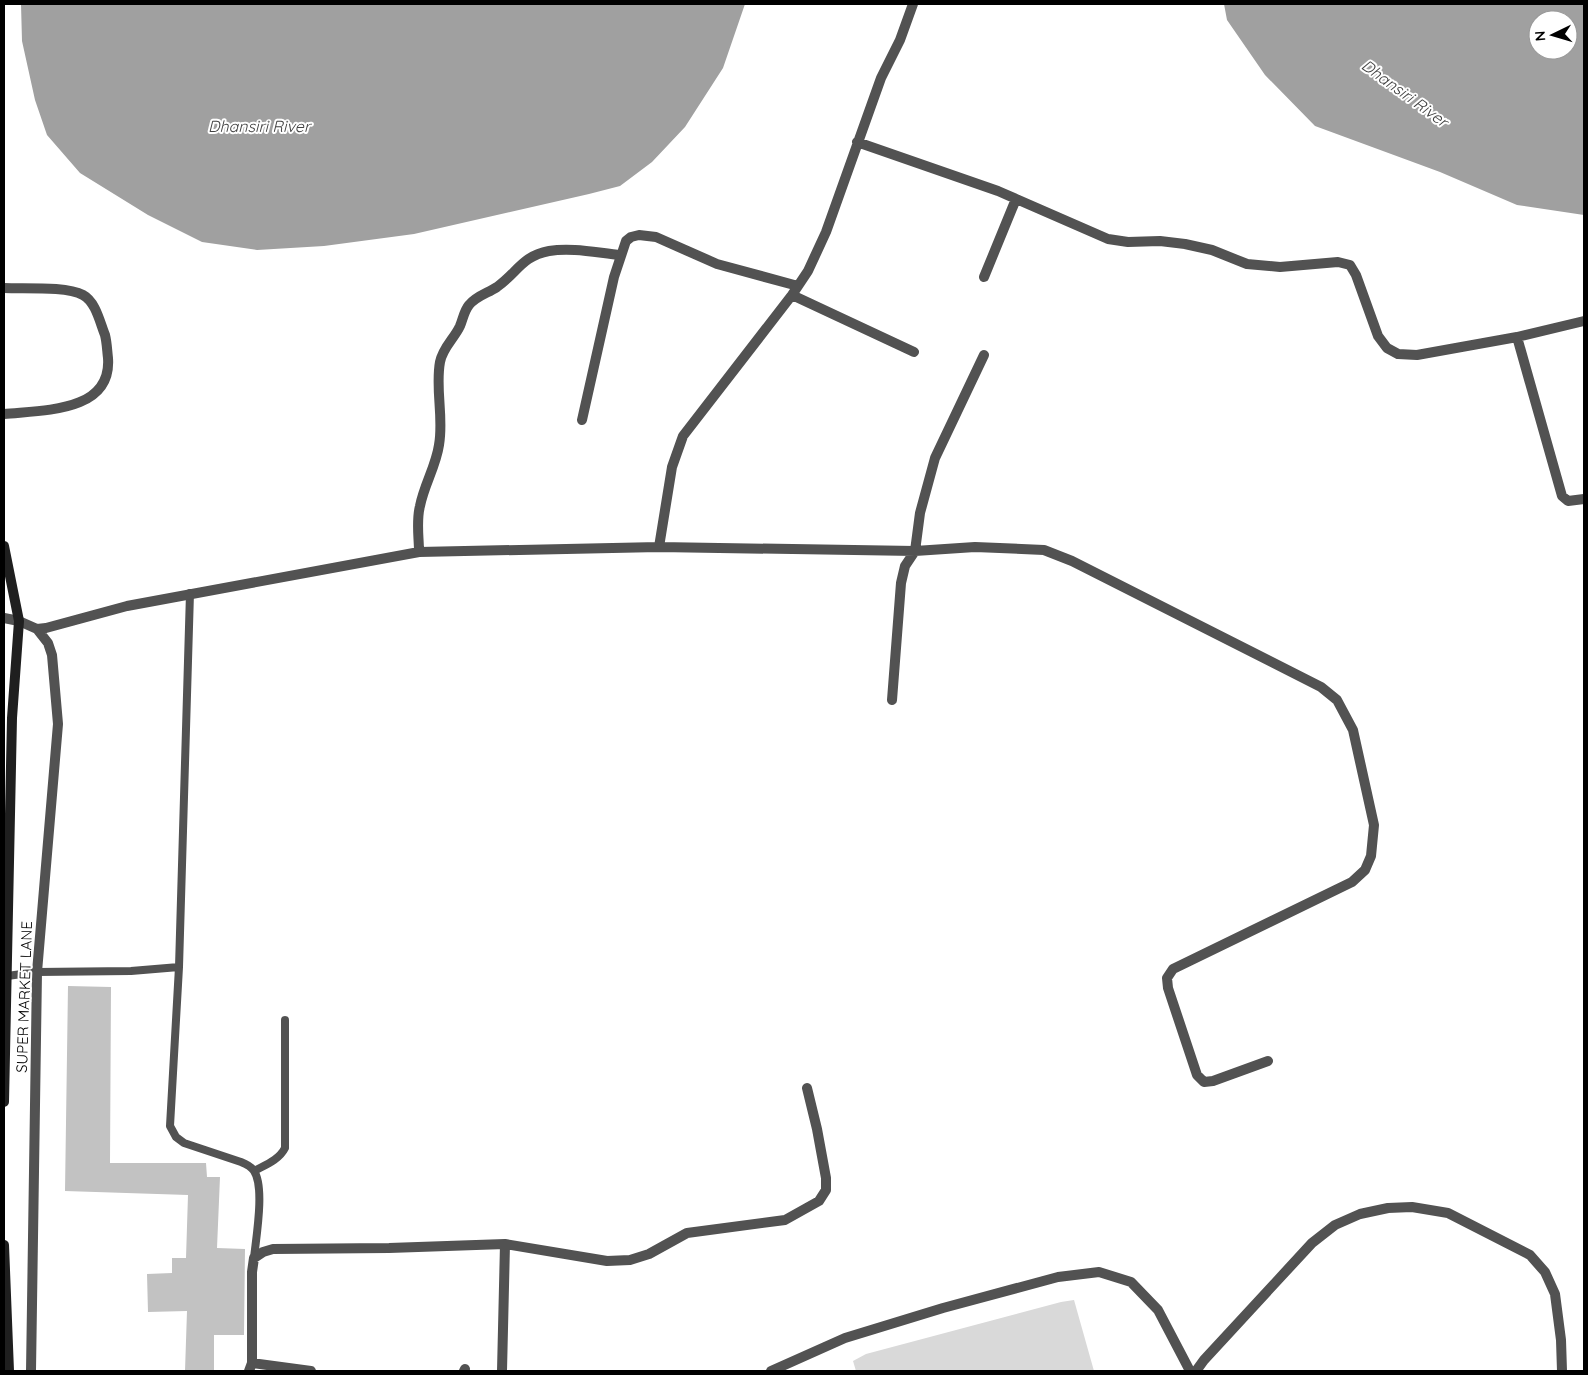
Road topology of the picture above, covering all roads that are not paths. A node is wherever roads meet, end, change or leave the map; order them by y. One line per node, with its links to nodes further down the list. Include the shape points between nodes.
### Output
1 (914, 4): 2 (street)
2 (857, 142): 3 (street); 6 (street, via 826,232)
3 (1016, 199): 5 (street); 10 (street, via 1108,239 1185,244 1212,250 1246,264 1280,267 1338,262 1350,265 1378,336 1387,348 1398,354 1418,355)
4 (621, 256): 6 (street, via 631,237 656,237 717,264); 14 (street); 19 (street, via 560,250 537,254 504,282 469,304 440,364 441,432 419,510)
5 (984, 277)
6 (798, 286): 8 (street)
7 (4, 288): 13 (street, via 67,290 85,296 95,310 107,341 108,367 107,377 85,401 70,406)
8 (792, 296): 11 (street); 17 (street, via 683,436 672,467)
9 (1584, 321): 10 (street)
10 (1517, 337): 15 (street, via 1562,496 1568,501)
11 (914, 352)
12 (984, 355): 18 (street, via 935,458 920,513)
13 (4, 414)
14 (582, 420)
15 (1584, 500)
16 (4, 546): 22 (main road)
17 (659, 547): 18 (street); 19 (street)
18 (914, 551): 24 (street, via 905,566 901,583); 32 (street, via 976,547 1044,550 1072,561 1303,678 1337,700 1353,730 1374,825 1371,856 1365,870 1352,882 1173,970 1167,978 1197,1075 1204,1082)
19 (420, 552): 20 (street)
20 (190, 593): 23 (street); 28 (lane)
21 (4, 618): 22 (street)
22 (19, 621): 23 (street); 25 (main road)
23 (37, 629): 29 (street, SUPER MARKET LANE, via 48,643 52,655 58,724)
24 (892, 700)
25 (12, 718): 26 (main road); 27 (main road)
26 (4, 726)
27 (7, 795): 30 (main road)
28 (179, 967): 29 (lane); 35 (lane, via 170,1126 176,1137 184,1142 249,1165)
29 (37, 972): 30 (lane); 41 (street, SUPER MARKET LANE)
30 (7, 976): 34 (main road)
31 (285, 1020): 35 (lane, via 285,1148 277,1158)
32 (1268, 1061)
33 (807, 1088): 36 (street, via 826,1190 819,1201 784,1220 687,1232 649,1254 630,1260 607,1261)
34 (4, 1102)
35 (254, 1171): 38 (lane, via 260,1192)
36 (505, 1244): 38 (street, via 273,1249); 43 (street)
37 (4, 1245): 40 (main road)
38 (254, 1258): 39 (street)
39 (251, 1367): 42 (street)
40 (9, 1371)
41 (31, 1371)
42 (311, 1371)
43 (502, 1371)
44 (771, 1371): 45 (street, via 845,1338 880,1327 1058,1277 1099,1272 1131,1282 1158,1310)
45 (1190, 1371)
46 (1196, 1371): 47 (street, via 1312,1243 1335,1225 1360,1214 1412,1207 1448,1213 1530,1255 1545,1272 1555,1294)
47 (1562, 1371)

